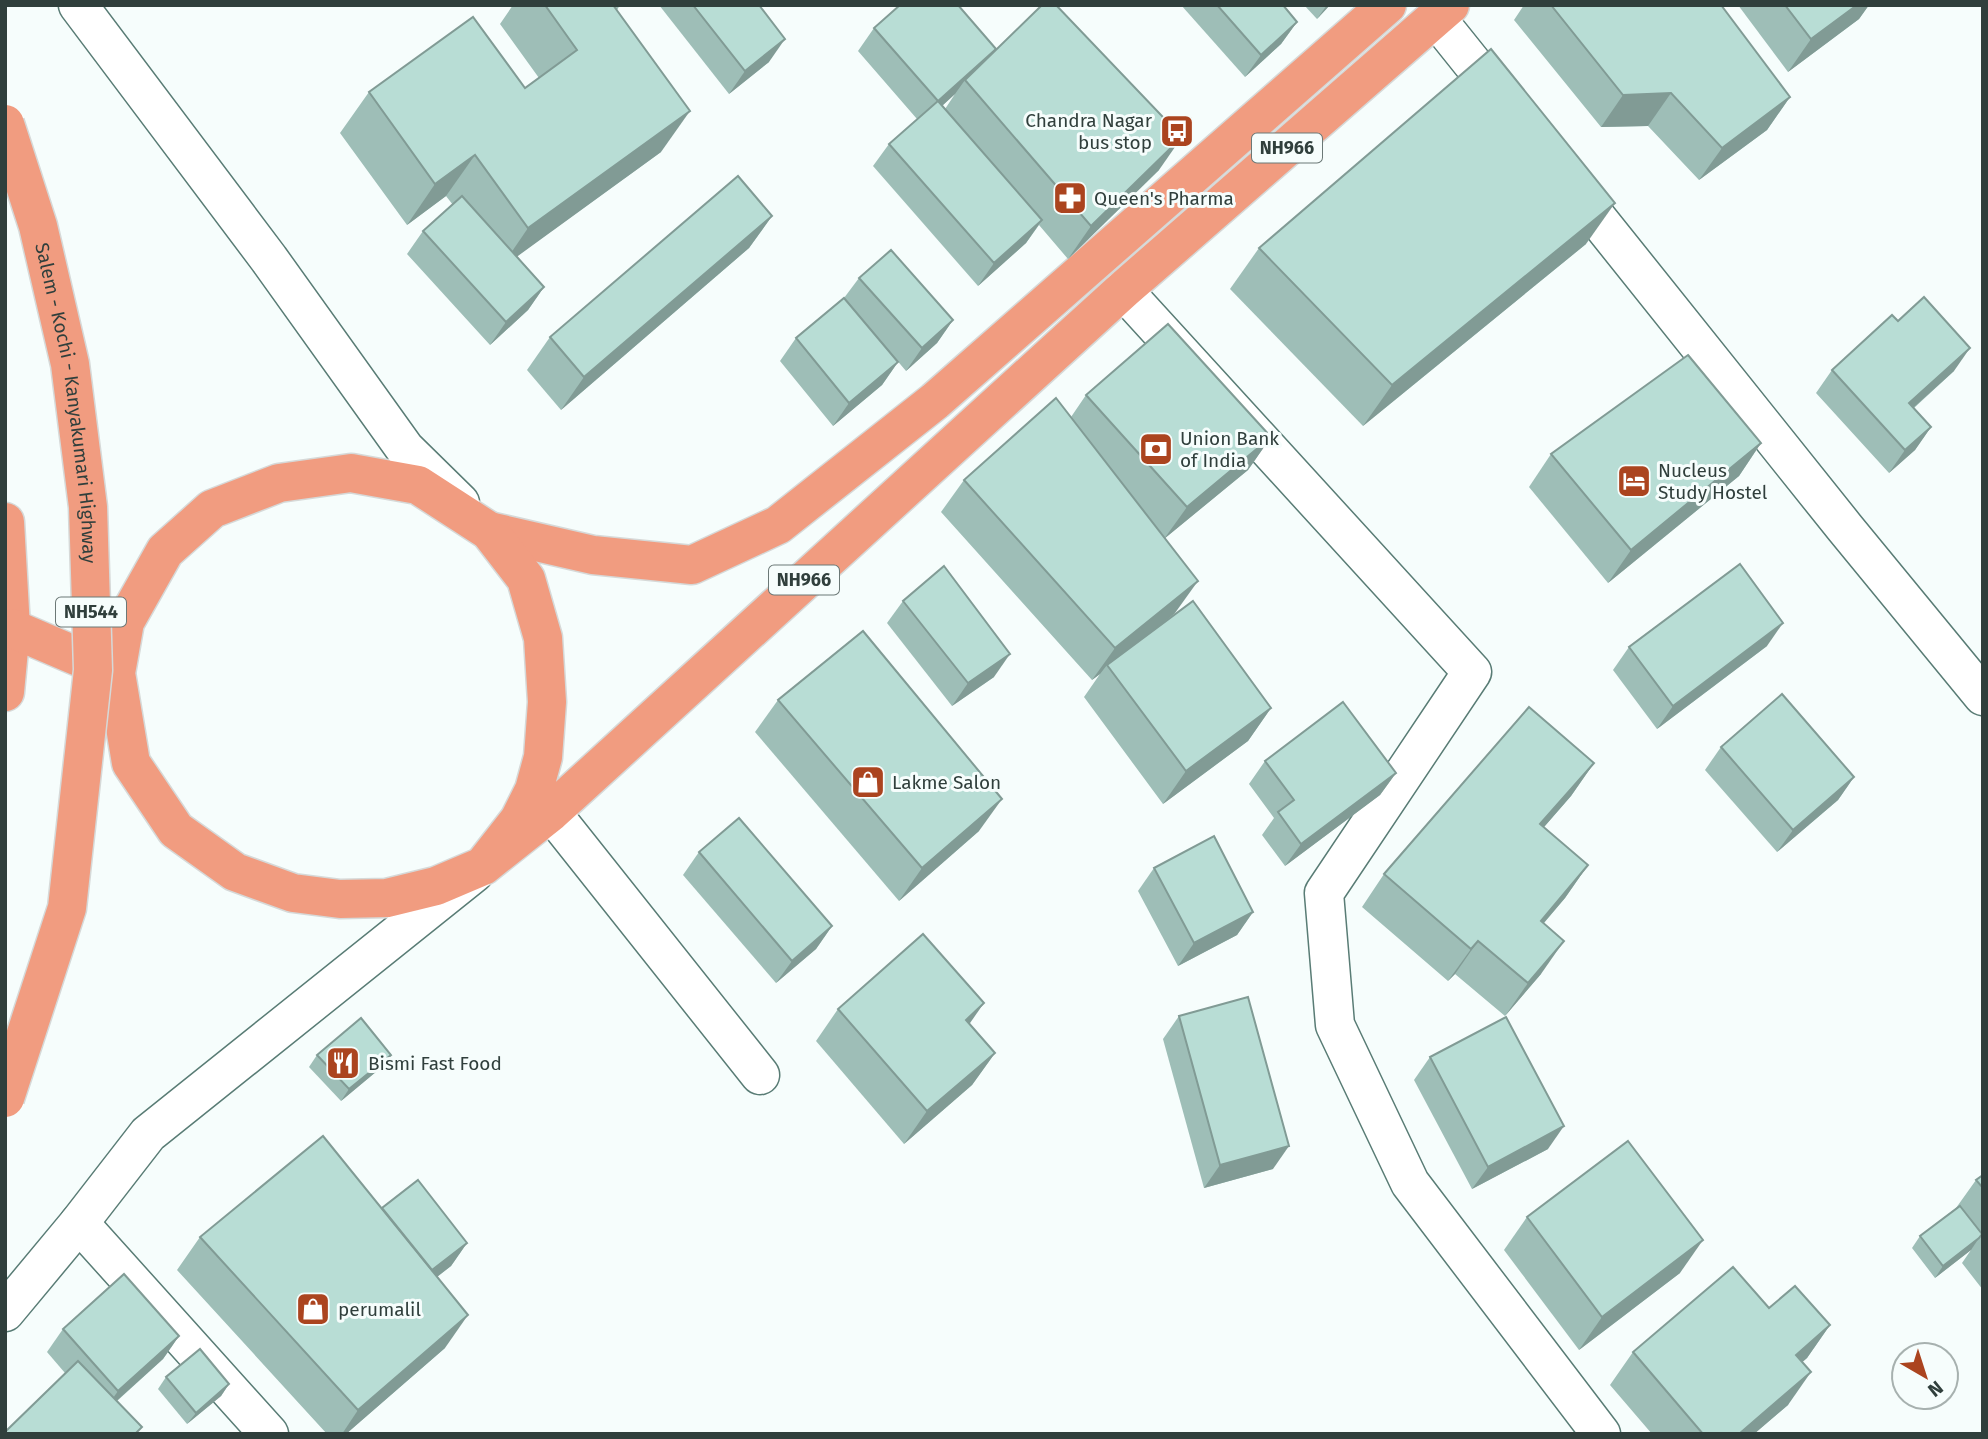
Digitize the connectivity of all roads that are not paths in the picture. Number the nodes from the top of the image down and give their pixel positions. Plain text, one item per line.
1 (78, 5) edge
2 (1387, 5) edge
3 (1443, 12) edge
4 (5, 124) edge
5 (1523, 126) edge
6 (1549, 159) edge
7 (1123, 290) junction
8 (5, 522) edge
9 (489, 531) junction
10 (11, 628) junction
11 (116, 673) junction
12 (5, 692) edge
13 (1983, 696) edge
14 (551, 812) junction
15 (483, 866) junction
16 (760, 1075) dead end
17 (5, 1098) edge
18 (79, 1223) junction
19 (5, 1312) edge
20 (268, 1434) edge
21 (1601, 1434) edge

1 - 9 street
2 - 9 highway, NH966
3 - 5 street
3 - 7 highway, NH966
4 - 17 highway, Salem - Kochi - Kanyakumari Highway / NH544, bridge
6 - 13 street
7 - 14 highway, NH966
7 - 21 street
8 - 10 highway
9 - 11 highway
9 - 15 highway
10 - 11 highway
10 - 12 highway
11 - 15 highway
14 - 15 highway, NH966
14 - 16 street
15 - 18 street
18 - 19 street
18 - 20 street

